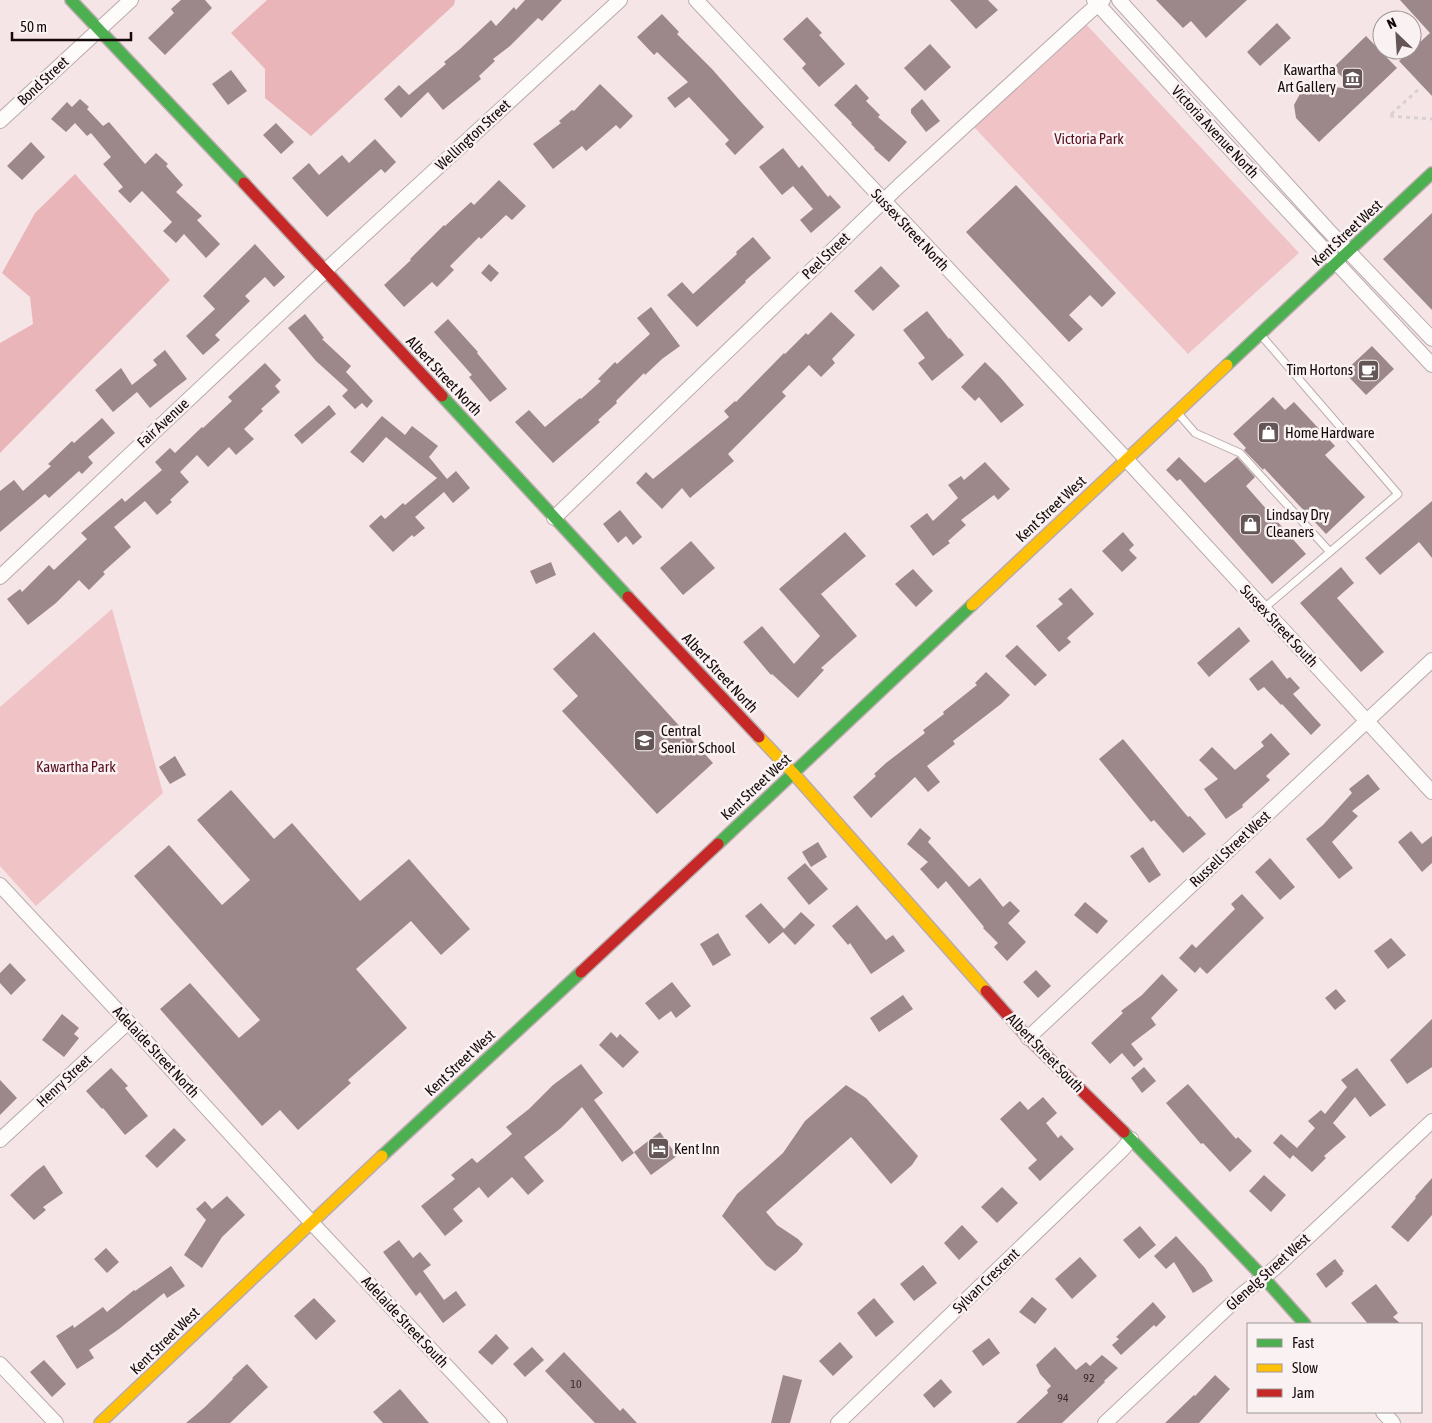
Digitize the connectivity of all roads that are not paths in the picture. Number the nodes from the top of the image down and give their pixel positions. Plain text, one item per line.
1 (71, 0) edge
2 (131, 0) edge
3 (620, 0) edge
4 (696, 0) edge
5 (1119, 0) edge
6 (1098, 1) edge
7 (99, 30) junction
8 (0, 121) edge
9 (1432, 173) edge
10 (883, 201) junction
11 (1349, 252) junction
12 (1336, 263) junction
13 (326, 270) junction
14 (1260, 334) junction
15 (1432, 339) edge
16 (1432, 365) edge
17 (1177, 412) junction
18 (1126, 459) junction
19 (554, 518) junction
20 (1330, 552) junction
21 (0, 577) edge
22 (1263, 609) junction
23 (1432, 660) edge
24 (1366, 722) junction
25 (794, 774) junction
26 (1432, 792) edge
27 (0, 885) edge
28 (128, 1022) junction
29 (1028, 1038) junction
30 (1432, 1121) edge
31 (1132, 1139) junction
32 (0, 1140) edge
33 (311, 1222) junction
34 (1264, 1278) junction
35 (1304, 1323) edge
36 (0, 1364) edge
37 (56, 1423) edge
38 (100, 1423) edge
39 (500, 1423) edge
40 (838, 1423) edge
41 (1105, 1423) edge

1 - 7 main road, Albert Street North
2 - 7 street, Bond Street
3 - 13 street, Wellington Street
4 - 10 street, Sussex Street North
5 - 11 street, Victoria Avenue North
6 - 10 street, Peel Street
6 - 12 street, Victoria Avenue North
7 - 8 street, Bond Street
7 - 13 main road, Albert Street North
9 - 11 main road, Kent Street West
10 - 18 street, Sussex Street North
10 - 19 street, Peel Street
11 - 12 main road, Kent Street West
11 - 15 street, Victoria Avenue North
12 - 14 main road, Kent Street West
12 - 16 street, Victoria Avenue North
13 - 19 main road, Albert Street North
13 - 21 street, Fair Avenue
14 - 17 main road, Kent Street West
14 - 20 lane
17 - 18 main road, Kent Street West
17 - 20 lane
18 - 22 street, Sussex Street South
18 - 25 main road, Kent Street West
19 - 25 main road, Albert Street North
20 - 22 lane
22 - 24 street, Sussex Street South
23 - 24 street, Russell Street West
24 - 26 street, Sussex Street South
24 - 29 street, Russell Street West
25 - 29 main road, Albert Street South
25 - 33 main road, Kent Street West
27 - 28 street, Adelaide Street North
28 - 32 street, Henry Street
28 - 33 street, Adelaide Street North
29 - 31 main road, Albert Street South
30 - 34 street, Glenelg Street West
31 - 34 main road, Albert Street South
31 - 40 street, Sylvan Crescent
33 - 38 main road, Kent Street West
33 - 39 street, Adelaide Street South
34 - 35 main road, Albert Street South
34 - 41 street, Glenelg Street West
36 - 37 street

